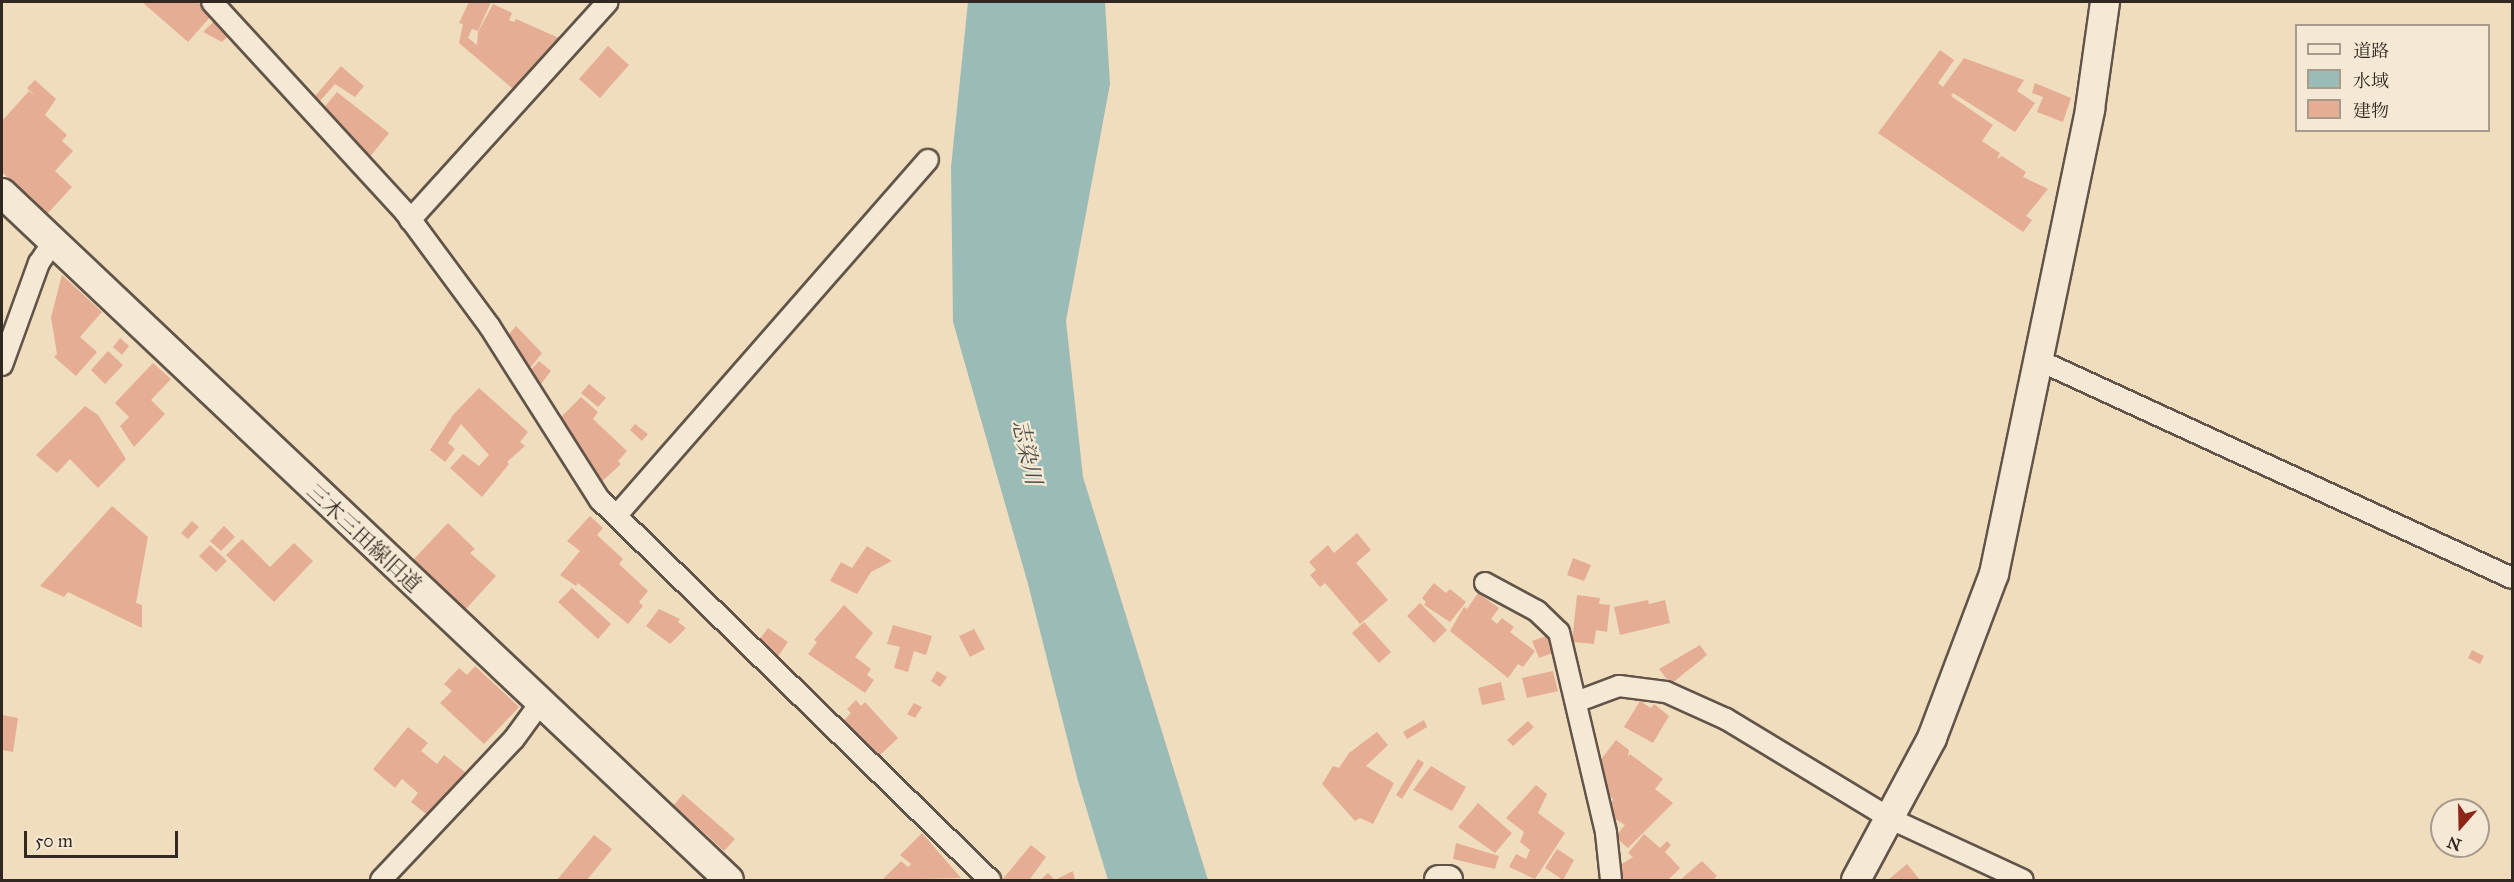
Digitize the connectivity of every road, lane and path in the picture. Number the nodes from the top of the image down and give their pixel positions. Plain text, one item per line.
1 (212, 2) edge
2 (608, 2) edge
3 (2105, 2) edge
4 (928, 160) dead end
5 (2, 193) edge
6 (410, 220) junction
7 (53, 242) junction
8 (2036, 359) junction
9 (2, 364) edge
10 (617, 514) junction
11 (2512, 578) edge
12 (1485, 583) dead end
13 (541, 702) junction
14 (1576, 702) junction
15 (1891, 819) junction
16 (381, 880) edge
17 (729, 880) edge
18 (990, 880) edge
19 (1439, 880) edge
20 (1448, 880) edge
21 (1611, 880) edge
22 (1856, 880) edge
23 (2023, 880) edge

1 - 6 street
2 - 6 street
3 - 8 street
4 - 10 street
5 - 7 street, 三木三田線旧道
6 - 10 street
7 - 9 street
7 - 13 street, 三木三田線旧道
8 - 11 street
8 - 15 street
10 - 18 street
12 - 14 street
13 - 16 street
13 - 17 street, 三木三田線旧道
14 - 15 street
14 - 21 street
15 - 22 street
15 - 23 street
19 - 20 street

